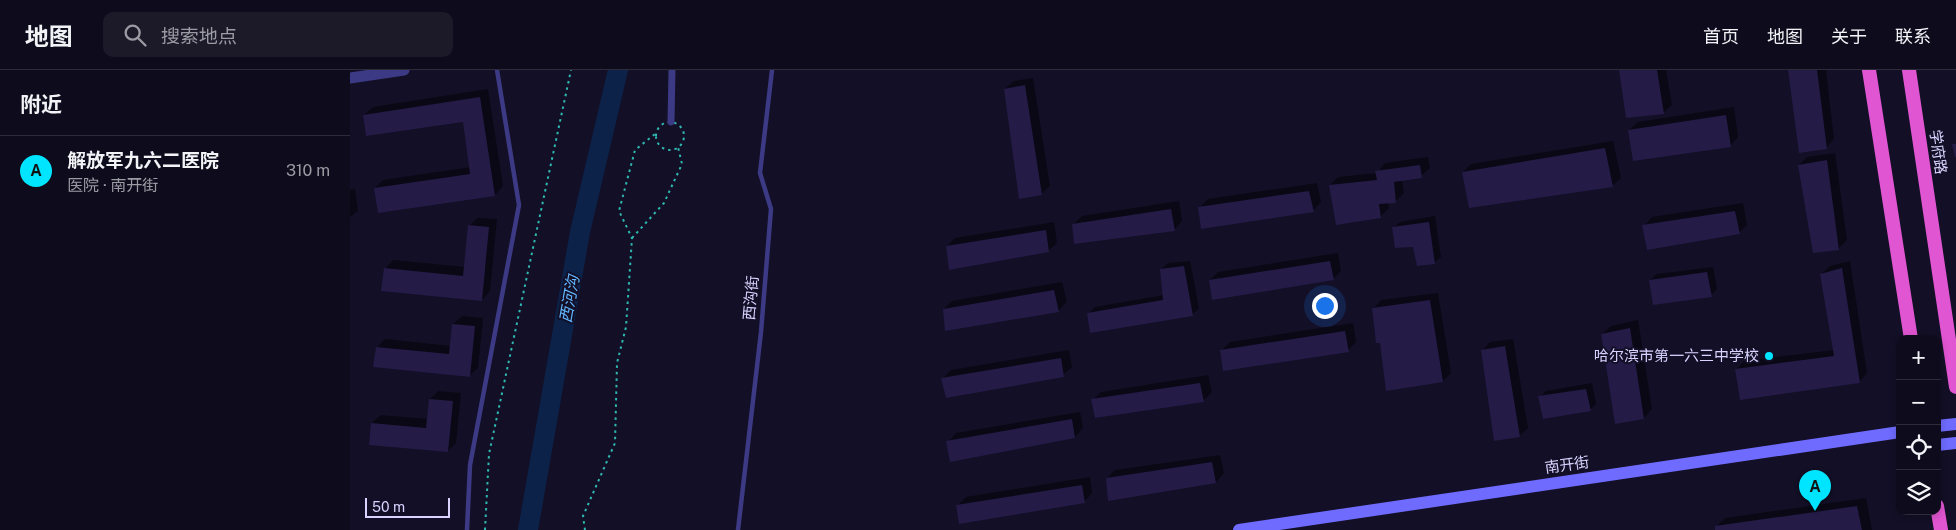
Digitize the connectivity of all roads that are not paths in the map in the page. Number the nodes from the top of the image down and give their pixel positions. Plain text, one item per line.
1 (404, 70) edge
2 (497, 70) edge
3 (672, 70) edge
4 (772, 70) edge
5 (1869, 70) edge
6 (1909, 70) edge
7 (350, 78) edge
8 (671, 122) road end
9 (1910, 335) edge
10 (1956, 387) edge
11 (1956, 424) edge
12 (1941, 426) edge
13 (1896, 433) edge
14 (1956, 443) edge
15 (1941, 445) edge
16 (1938, 515) edge
17 (467, 530) edge
18 (738, 530) edge
19 (1239, 530) edge
20 (1941, 530) edge

1 - 7 street
2 - 17 lane
3 - 8 street
4 - 18 lane, 西沟街
5 - 9 highway
6 - 10 highway, 学府路
11 - 12 main road
13 - 19 main road, 南开街
14 - 15 main road
16 - 20 highway

